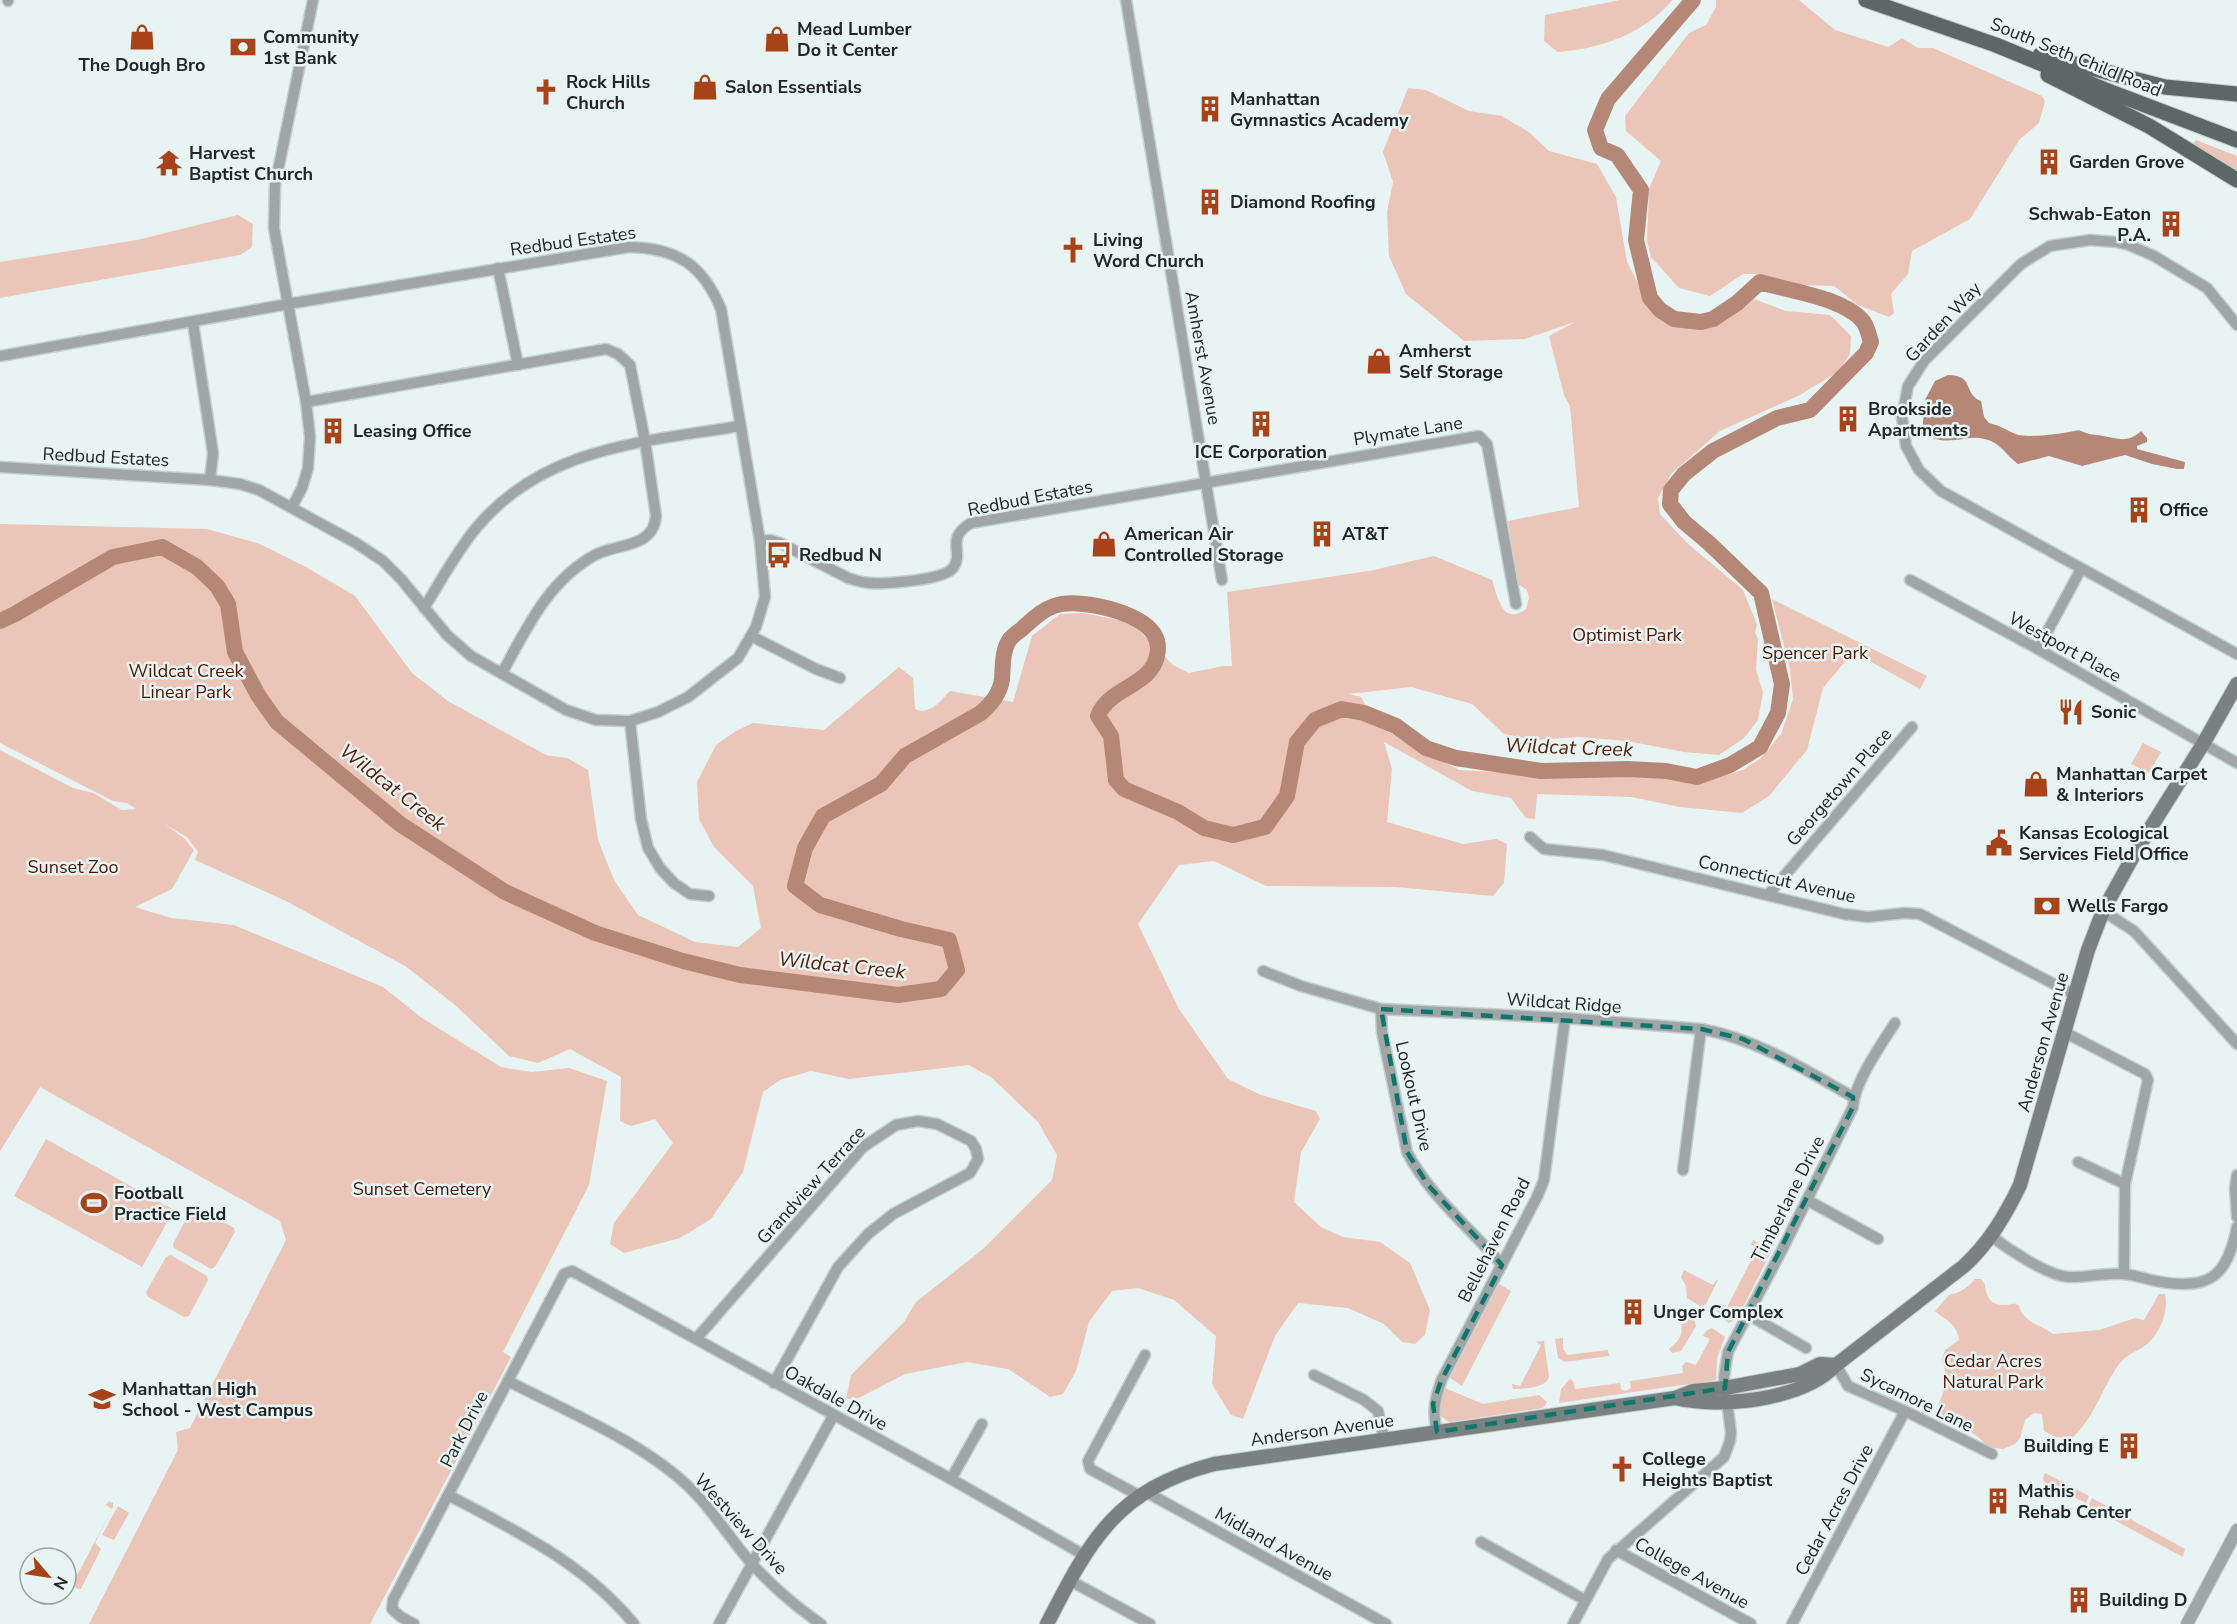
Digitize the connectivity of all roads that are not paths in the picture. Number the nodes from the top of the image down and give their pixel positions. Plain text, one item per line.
1 (313, 0) edge
2 (1126, 0) edge
3 (1866, 0) edge
4 (1996, 45) junction
5 (2237, 94) edge
6 (2237, 140) edge
7 (2237, 180) edge
8 (498, 268) junction
9 (288, 304) junction
10 (192, 323) junction
11 (2237, 325) edge
12 (0, 356) edge
13 (518, 364) junction
14 (306, 402) junction
15 (740, 426) junction
16 (645, 441) junction
17 (0, 467) edge
18 (210, 480) junction
19 (1207, 481) junction
20 (292, 507) junction
21 (760, 541) junction
22 (2081, 568) junction
23 (1222, 580) dead end
24 (1910, 580) dead end
25 (1516, 604) dead end
26 (424, 608) junction
27 (751, 636) junction
28 (2038, 649) junction
29 (2237, 654) edge
30 (502, 674) junction
31 (840, 678) dead end
32 (2237, 684) edge
33 (630, 721) junction
34 (1912, 728) dead end
35 (2203, 744) junction
36 (2237, 763) edge
37 (1530, 837) dead end
38 (1768, 895) junction
39 (709, 896) dead end
40 (2103, 911) junction
41 (1263, 971) dead end
42 (2075, 995) junction
43 (1381, 1009) junction
44 (1564, 1018) junction
45 (1895, 1023) dead end
46 (1701, 1029) junction
47 (2064, 1032) junction
48 (2237, 1044) edge
49 (1853, 1097) junction
50 (2078, 1162) dead end
51 (1683, 1170) dead end
52 (2237, 1175) edge
53 (2125, 1184) junction
54 (1807, 1200) junction
55 (2237, 1217) edge
56 (2237, 1227) edge
57 (1991, 1236) junction
58 (1878, 1239) dead end
59 (1502, 1264) junction
60 (572, 1271) joint
61 (2124, 1274) junction
62 (1747, 1314) junction
63 (696, 1340) junction
64 (1806, 1348) dead end
65 (1145, 1355) dead end
66 (1836, 1365) junction
67 (1314, 1375) dead end
68 (508, 1381) junction
69 (774, 1383) junction
70 (1726, 1395) junction
71 (1905, 1411) junction
72 (833, 1416) junction
73 (982, 1424) dead end
74 (1437, 1432) junction
75 (1384, 1439) junction
76 (1992, 1454) dead end
77 (951, 1479) junction
78 (1143, 1494) junction
79 (448, 1495) junction
80 (2237, 1530) edge
81 (1481, 1542) dead end
82 (1617, 1550) junction
83 (1084, 1555) junction
84 (752, 1563) junction
85 (1069, 1580) junction
86 (1585, 1600) junction
87 (414, 1624) edge
88 (634, 1624) edge
89 (719, 1624) edge
90 (820, 1624) edge
91 (1047, 1624) edge
92 (1150, 1624) edge
93 (1386, 1624) edge
94 (1573, 1624) edge
95 (1751, 1624) edge
96 (1792, 1624) edge
97 (2187, 1624) edge

1 - 9 street
2 - 19 street, Amherst Avenue
3 - 4 main road, South Seth Child Road
4 - 5 main road
4 - 6 main road, South Seth Child Road
4 - 7 main road
8 - 9 street, Redbud Estates
8 - 13 street, Redbud Estates
8 - 15 street, Redbud Estates
9 - 10 street, Redbud Estates
9 - 14 street
10 - 12 street, Redbud Estates
10 - 18 street
11 - 22 street, Garden Way
13 - 14 street
13 - 16 street
14 - 20 street
15 - 16 street
15 - 21 street, Redbud Estates
16 - 26 street
16 - 30 street
17 - 18 street, Redbud Estates
18 - 20 street, Redbud Estates
19 - 21 street, Redbud Estates
19 - 23 street, Amherst Avenue
19 - 25 street, Plymate Lane
20 - 26 street, Redbud Estates
21 - 27 street, Redbud Estates
22 - 28 street
22 - 29 street, Garden Way
24 - 28 street, Westport Place
26 - 30 street, Redbud Estates
27 - 31 street
27 - 33 street, Redbud Estates
28 - 35 street, Westport Place
30 - 33 street, Redbud Estates
32 - 35 main road, Anderson Avenue
33 - 39 street
34 - 38 street, Georgetown Place
35 - 36 street, Westport Place
35 - 40 main road, Anderson Avenue
37 - 38 street, Connecticut Avenue
38 - 42 street, Connecticut Avenue
40 - 42 main road, Anderson Avenue
40 - 48 street
41 - 43 street, Wildcat Ridge
42 - 47 main road, Anderson Avenue
43 - 44 street, Wildcat Ridge
43 - 59 street, Lookout Drive
44 - 46 street, Wildcat Ridge
44 - 59 street, Bellehaven Road
45 - 49 street, Timberlane Drive
46 - 49 street, Wildcat Ridge
46 - 51 street
47 - 53 street
47 - 57 main road, Anderson Avenue
49 - 54 street, Timberlane Drive
50 - 53 street
52 - 55 street
53 - 61 street
54 - 58 street
54 - 62 street, Timberlane Drive
56 - 61 street
57 - 61 street
57 - 66 main road, Anderson Avenue
59 - 74 street, Bellehaven Road
60 - 63 street, Oakdale Drive
60 - 68 street, Park Drive
62 - 64 street
62 - 70 street, Timberlane Drive
63 - 69 street, Oakdale Drive
63 - 69 street, Grandview Terrace
65 - 78 street, Midland Avenue
66 - 70 main road, Anderson Avenue
66 - 71 street, Sycamore Lane
67 - 75 street
68 - 79 street, Park Drive
68 - 84 street, Westview Drive
69 - 72 street, Oakdale Drive
70 - 74 main road, Anderson Avenue
70 - 82 street, Timberlane Drive
71 - 76 street, Sycamore Lane
71 - 96 street, Cedar Acres Drive
72 - 77 street, Oakdale Drive
72 - 84 street
73 - 77 street
74 - 75 main road, Anderson Avenue
75 - 78 main road, Anderson Avenue
77 - 83 street, Oakdale Drive
78 - 83 main road, Anderson Avenue
78 - 93 street, Midland Avenue
79 - 87 street, Park Drive
79 - 88 street
80 - 97 street
81 - 86 street
82 - 86 street, Timberlane Drive
82 - 95 street, College Avenue
83 - 85 main road, Anderson Avenue
84 - 89 street
84 - 90 street, Westview Drive
85 - 91 main road, Anderson Avenue
85 - 92 street
86 - 94 street, Timberlane Drive

